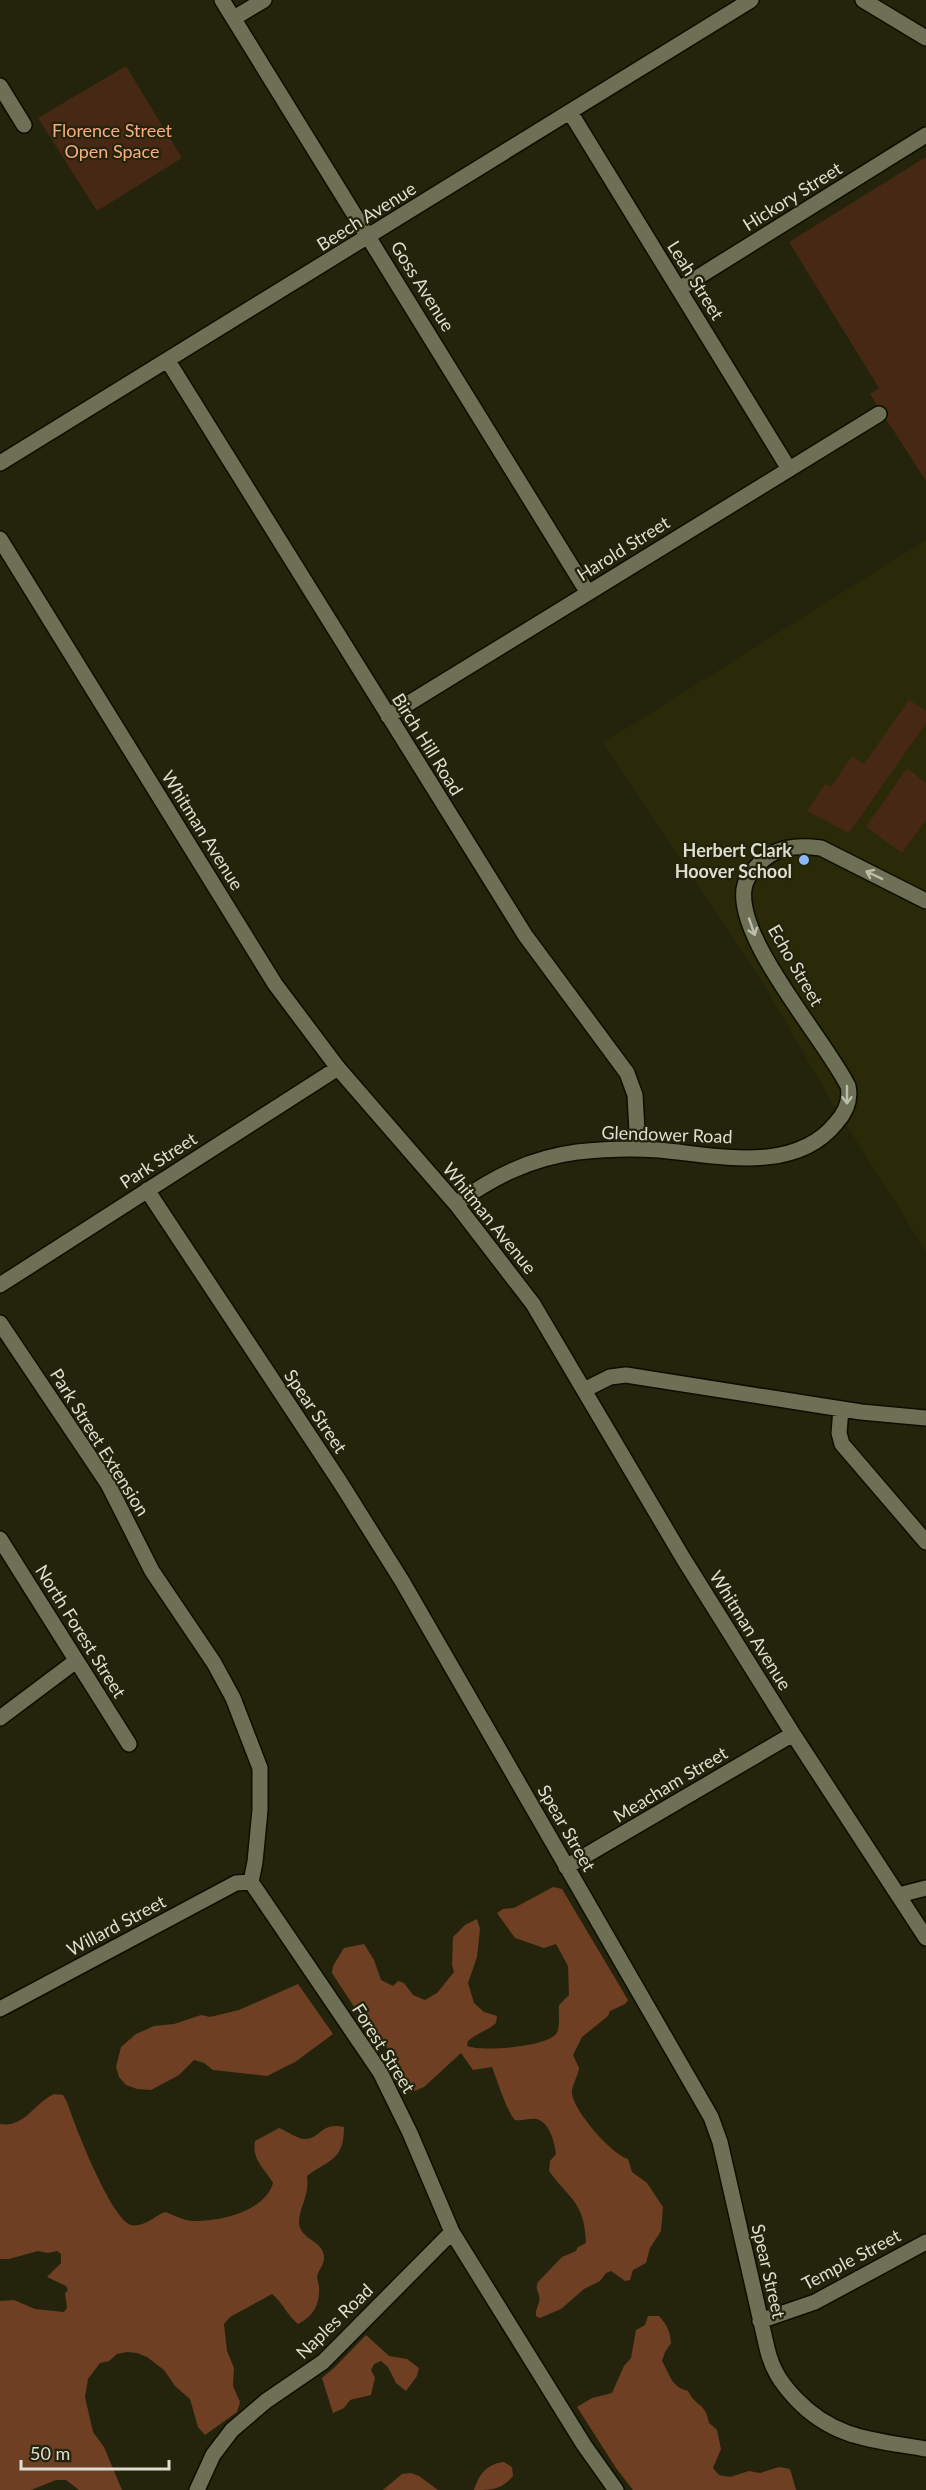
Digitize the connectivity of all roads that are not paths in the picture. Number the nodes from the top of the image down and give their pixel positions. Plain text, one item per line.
1 (222, 0) edge
2 (264, 0) edge
3 (751, 0) edge
4 (863, 0) edge
5 (234, 18) junction
6 (926, 38) edge
7 (0, 87) edge
8 (570, 112) junction
9 (24, 125) dead end
10 (926, 135) edge
11 (370, 237) junction
12 (679, 289) junction
13 (168, 361) junction
14 (879, 414) dead end
15 (0, 463) edge
16 (789, 469) junction
17 (0, 539) edge
18 (588, 593) junction
19 (388, 716) junction
20 (926, 901) edge
21 (338, 1068) junction
22 (840, 1119) joint
23 (638, 1149) junction
24 (147, 1190) junction
25 (456, 1204) junction
26 (2, 1279) edge
27 (0, 1323) edge
28 (585, 1390) junction
29 (841, 1409) junction
30 (926, 1418) edge
31 (0, 1539) edge
32 (926, 1542) edge
33 (76, 1661) junction
34 (0, 1718) edge
35 (793, 1734) junction
36 (129, 1744) dead end
37 (566, 1867) junction
38 (251, 1882) junction
39 (926, 1888) edge
40 (899, 1895) junction
41 (926, 1938) edge
42 (0, 2009) edge
43 (452, 2232) junction
44 (926, 2242) edge
45 (760, 2321) junction
46 (926, 2449) edge
47 (197, 2490) edge
48 (616, 2490) edge

1 - 5 street, Goss Avenue
2 - 5 street
3 - 8 street, Beech Avenue
4 - 6 street
5 - 11 street, Goss Avenue
7 - 9 street
8 - 11 street, Beech Avenue
8 - 12 street, Leah Street
10 - 12 street, Hickory Street
11 - 13 street, Beech Avenue
11 - 18 street, Goss Avenue
12 - 16 street, Leah Street
13 - 15 street, Beech Avenue
13 - 19 street, Birch Hill Road
14 - 16 street, Harold Street
16 - 18 street, Harold Street
17 - 21 street, Whitman Avenue
18 - 19 street, Harold Street
19 - 23 street, Birch Hill Road
20 -> 22 street, Echo Street
21 - 24 street, Park Street
21 - 25 street, Whitman Avenue
22 - 23 street, Glendower Road
23 - 25 street, Glendower Road
24 - 26 street, Park Street
24 - 37 street, Spear Street
25 - 28 street, Whitman Avenue
27 - 38 street, Park Street Extension
28 - 29 street
28 - 35 street, Whitman Avenue
29 - 30 street
29 - 32 street
31 - 33 street, North Forest Street
33 - 34 street
33 - 36 street, North Forest Street
35 - 37 street, Meacham Street
35 - 40 street, Whitman Avenue
37 - 45 street, Spear Street
38 - 42 street, Willard Street
38 - 43 street, Forest Street
39 - 40 street
40 - 41 street, Whitman Avenue
43 - 47 street, Naples Road
43 - 48 street, Forest Street
44 - 45 street, Temple Street
45 - 46 street, Spear Street

